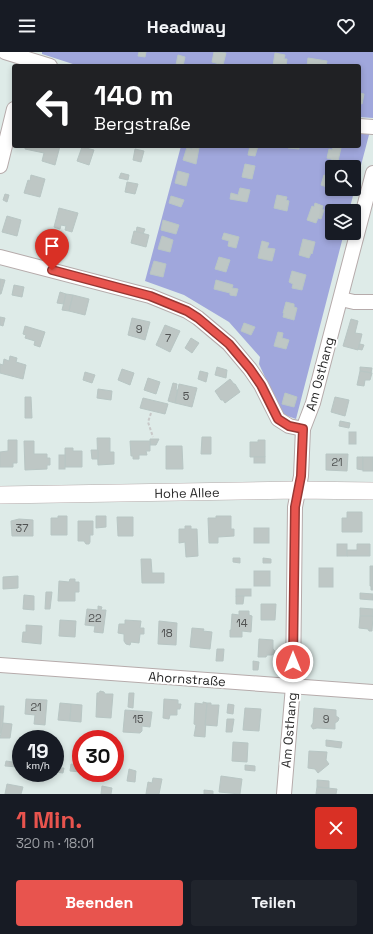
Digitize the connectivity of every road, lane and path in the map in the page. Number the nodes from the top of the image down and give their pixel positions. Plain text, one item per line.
1 (6, 52) edge
2 (26, 59) edge
3 (43, 64) edge
4 (12, 117) edge
5 (361, 126) edge
6 (373, 127) edge
7 (0, 166) edge
8 (373, 173) edge
9 (0, 257) edge
10 (341, 299) junction
11 (373, 302) edge
12 (151, 413) dead end
13 (303, 429) junction
14 (153, 436) dead end
15 (298, 490) junction
16 (373, 491) edge
17 (0, 495) edge
18 (0, 665) edge
19 (293, 686) junction
20 (373, 692) edge
21 (284, 794) edge

1 - 2 street
2 - 3 street
4 - 7 street
5 - 6 street
8 - 10 street, Am Osthang
9 - 13 street
10 - 11 street
10 - 13 street, Am Osthang
12 - 14 path
13 - 15 street, Am Osthang
15 - 16 street, Hohe Allee
15 - 17 street, Hohe Allee
15 - 19 street, Am Osthang
18 - 19 street, Ahornstraße
19 - 20 street, Ahornstraße
19 - 21 street, Am Osthang

